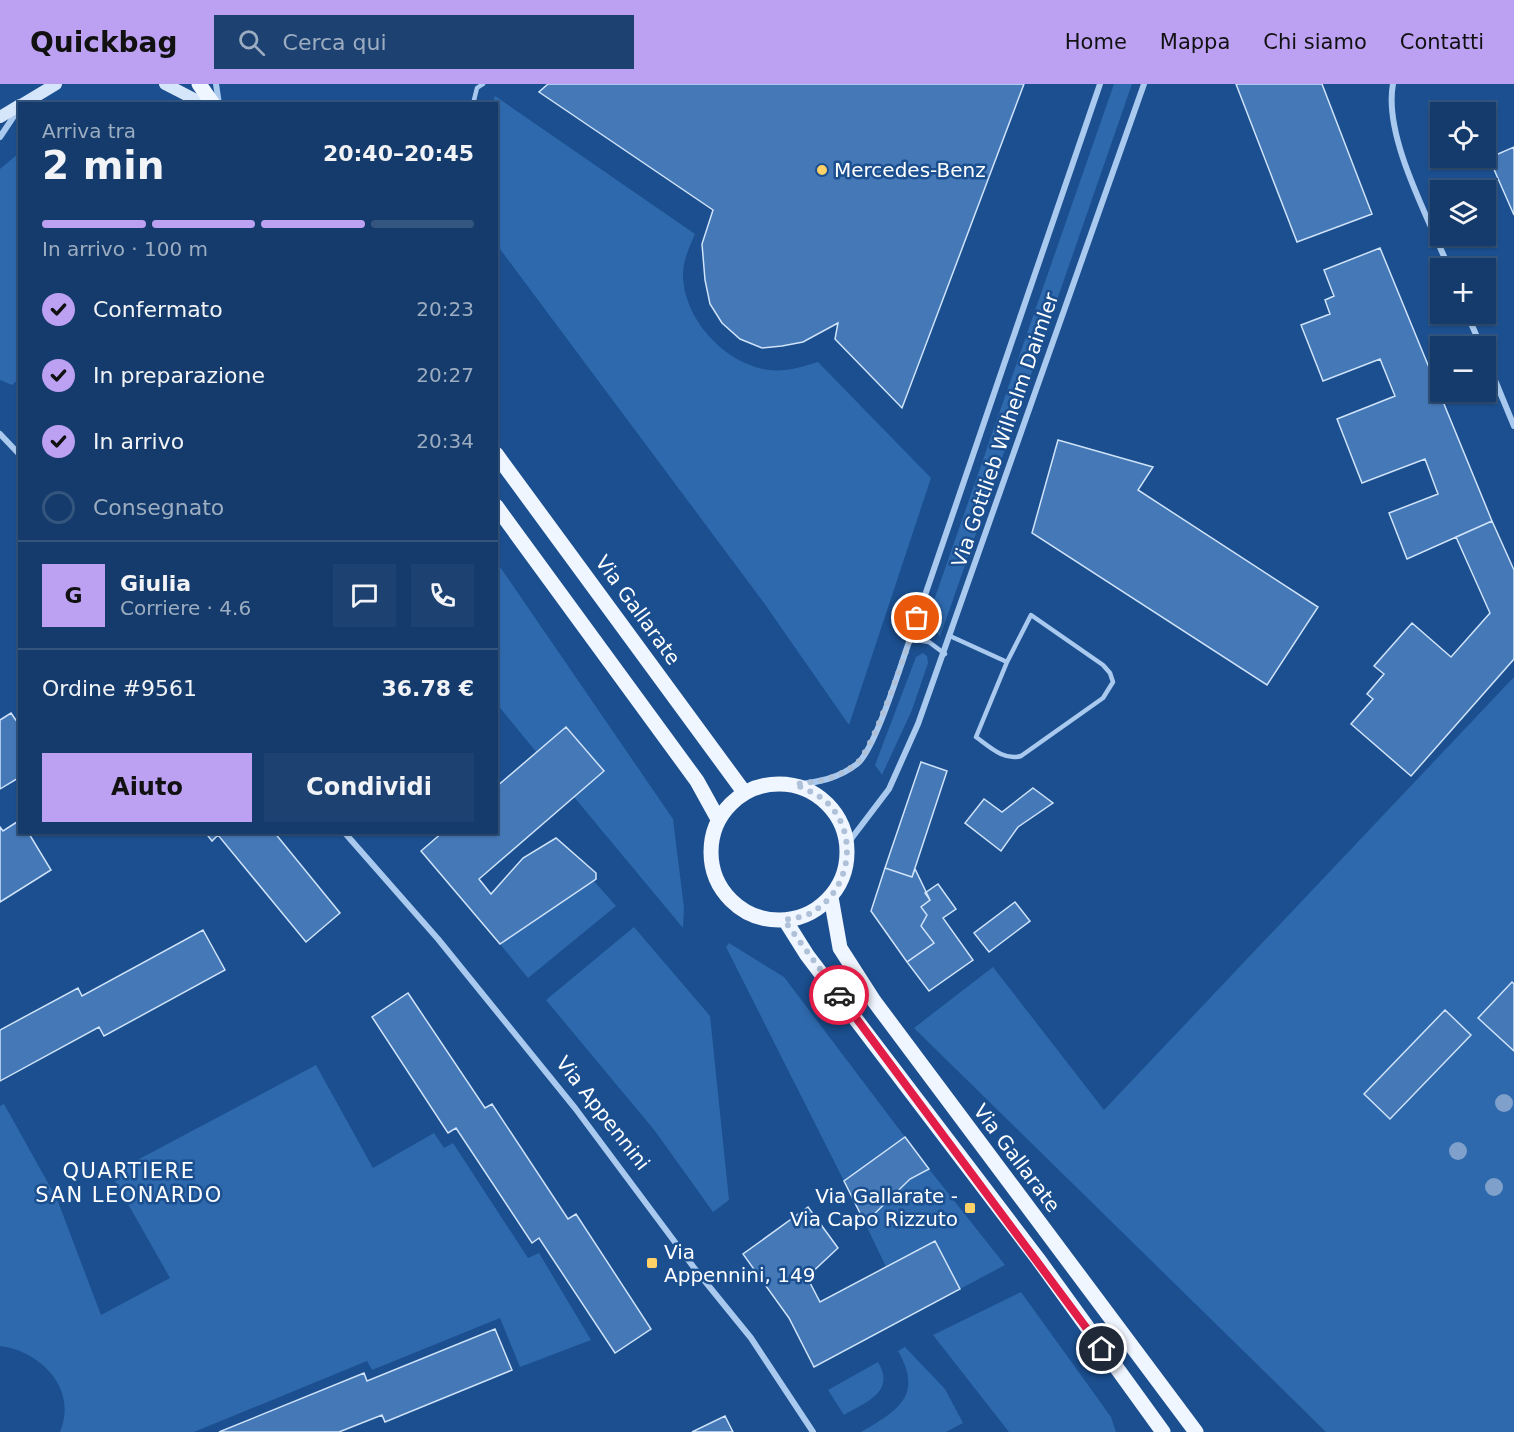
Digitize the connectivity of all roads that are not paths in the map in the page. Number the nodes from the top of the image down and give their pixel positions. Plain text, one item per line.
1 (56, 84) edge
2 (165, 84) edge
3 (199, 84) edge
4 (216, 84) edge
5 (483, 84) edge
6 (1100, 84) edge
7 (1144, 84) edge
8 (1393, 84) edge
9 (26, 102) edge
10 (200, 102) edge
11 (212, 102) edge
12 (219, 102) edge
13 (473, 102) edge
14 (18, 107) edge
15 (18, 110) edge
16 (0, 117) edge
17 (0, 137) edge
18 (1445, 258) edge
19 (1496, 383) edge
20 (1514, 426) edge
21 (0, 434) edge
22 (18, 453) edge
23 (498, 457) edge
24 (498, 509) edge
25 (950, 636) junction
26 (910, 639) junction
27 (945, 654) junction
28 (1007, 662) junction
29 (795, 784) junction
30 (744, 792) junction
31 (718, 819) junction
32 (347, 834) edge
33 (848, 843) junction
34 (831, 897) junction
35 (784, 920) junction
36 (813, 1432) edge
37 (1163, 1432) edge
38 (1196, 1432) edge

1 - 9 street
2 - 10 street
3 - 11 main road
4 - 12 street
5 - 13 lane
6 - 26 street, Via Gottlieb Wilhelm Daimler
7 - 25 street, Via Gottlieb Wilhelm Daimler
8 - 18 street
14 - 16 street
15 - 17 street
19 - 20 street
21 - 22 street
23 - 30 main road, Via Gallarate
24 - 31 main road
25 - 27 street, Via Gottlieb Wilhelm Daimler
25 - 28 lane
26 - 27 lane
26 - 29 street, Via Gottlieb Wilhelm Daimler
27 - 33 street, Via Gottlieb Wilhelm Daimler
28 - 28 lane
29 - 30 main road
29 - 33 main road
30 - 31 main road
31 - 35 main road
32 - 36 street, Via Appennini
33 - 34 main road
34 - 35 main road
34 - 38 main road, Via Gallarate
35 - 37 main road

